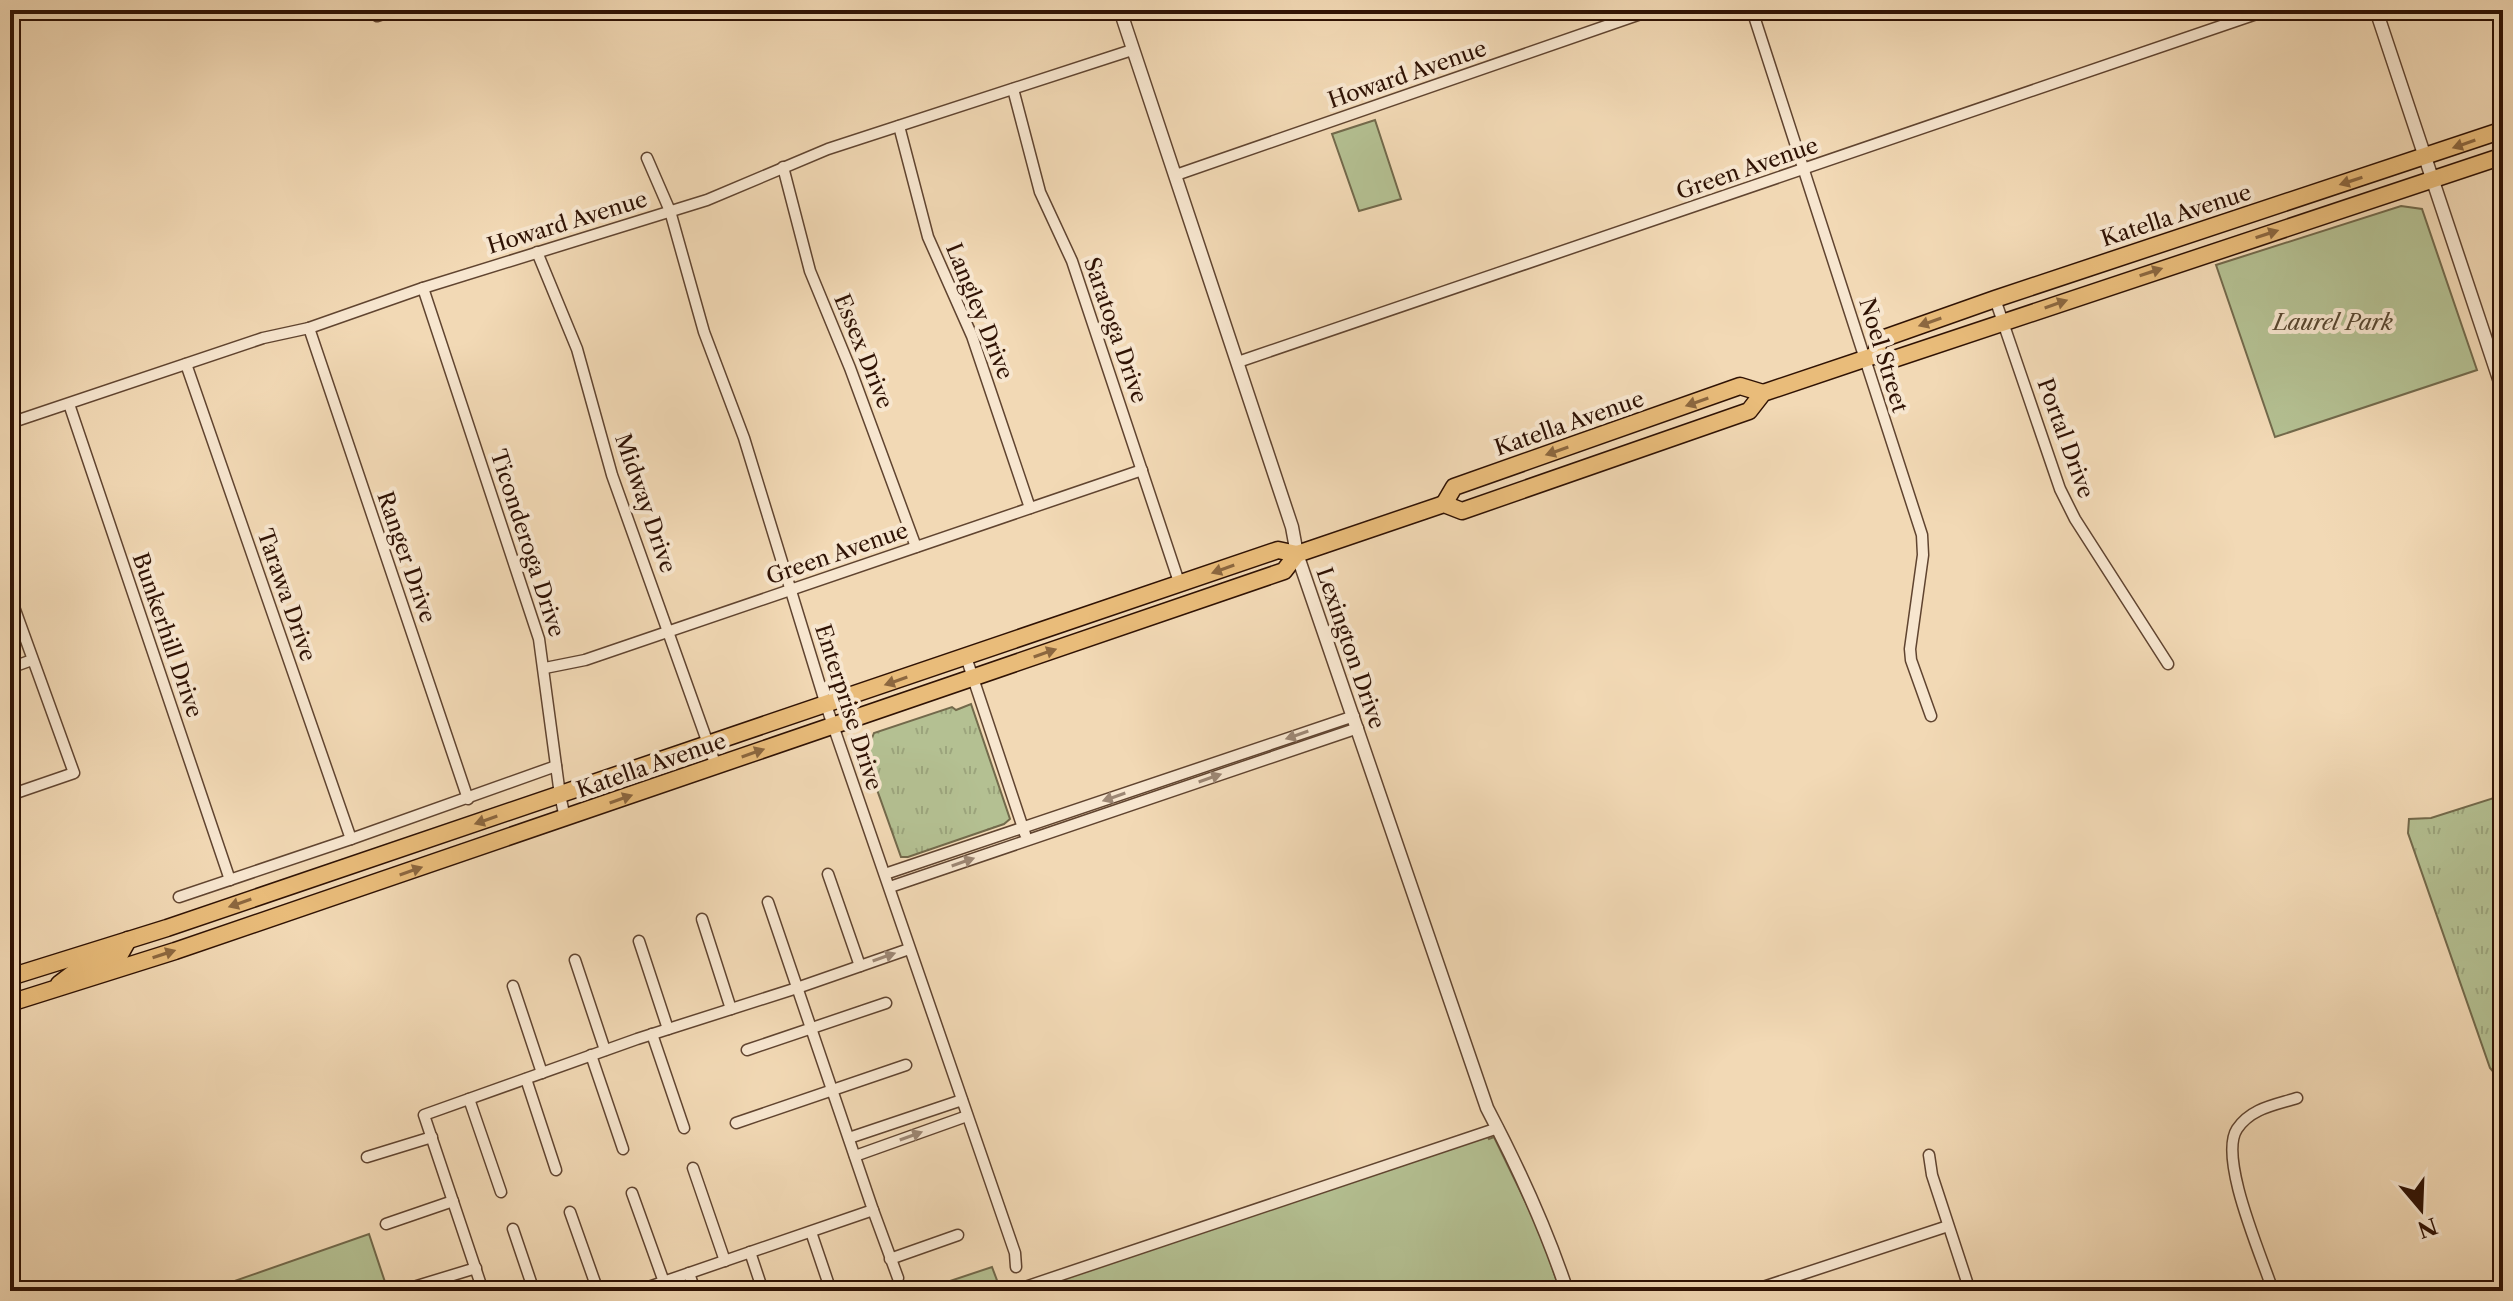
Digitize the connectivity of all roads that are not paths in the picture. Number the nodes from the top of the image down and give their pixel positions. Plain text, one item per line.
1 (374, 10) edge
2 (395, 10) edge
3 (1120, 10) edge
4 (1652, 10) edge
5 (1752, 10) edge
6 (2268, 10) edge
7 (2376, 10) edge
8 (1132, 50) junction
9 (1013, 89) junction
10 (899, 126) junction
11 (2503, 130) edge
12 (2503, 156) edge
13 (2425, 157) junction
14 (647, 158) dead end
15 (783, 167) junction
16 (1803, 171) junction
17 (1176, 175) junction
18 (2432, 180) junction
19 (670, 211) junction
20 (537, 252) junction
21 (423, 288) junction
22 (1995, 299) junction
23 (2003, 322) junction
24 (309, 328) junction
25 (1871, 357) junction
26 (1238, 362) junction
27 (186, 364) junction
28 (2500, 372) edge
29 (2503, 391) edge
30 (1763, 393) junction
31 (69, 404) junction
32 (10, 423) edge
33 (1142, 470) junction
34 (1444, 504) junction
35 (1030, 508) junction
36 (916, 547) junction
37 (1297, 554) junction
38 (1180, 585) junction
39 (790, 590) junction
40 (10, 596) edge
41 (669, 631) junction
42 (966, 657) junction
43 (32, 660) junction
44 (2168, 664) dead end
45 (10, 668) edge
46 (545, 668) junction
47 (973, 678) junction
48 (826, 705) junction
49 (1931, 716) dead end
50 (1356, 722) junction
51 (833, 726) junction
52 (708, 744) junction
53 (556, 766) junction
54 (716, 766) junction
55 (10, 795) edge
56 (560, 795) junction
57 (468, 799) junction
58 (565, 818) junction
59 (1023, 828) junction
60 (351, 839) junction
61 (1027, 840) junction
62 (828, 874) dead end
63 (885, 874) junction
64 (230, 880) junction
65 (890, 887) junction
66 (179, 897) dead end
67 (768, 902) dead end
68 (702, 919) dead end
69 (128, 940) junction
70 (639, 941) dead end
71 (909, 949) junction
72 (575, 960) dead end
73 (860, 966) junction
74 (10, 977) edge
75 (513, 986) dead end
76 (797, 988) junction
77 (52, 990) junction
78 (10, 1003) edge
79 (886, 1003) dead end
80 (731, 1009) junction
81 (668, 1029) junction
82 (811, 1029) junction
83 (652, 1034) junction
84 (605, 1050) junction
85 (747, 1050) dead end
86 (591, 1055) junction
87 (906, 1065) dead end
88 (542, 1073) junction
89 (526, 1079) junction
90 (832, 1089) junction
91 (2297, 1098) dead end
92 (469, 1099) junction
93 (962, 1100) junction
94 (967, 1116) junction
95 (736, 1123) dead end
96 (684, 1128) dead end
97 (1498, 1128) junction
98 (432, 1137) junction
99 (849, 1138) junction
100 (623, 1149) dead end
101 (1929, 1155) dead end
102 (855, 1156) junction
103 (367, 1157) dead end
104 (693, 1168) dead end
105 (556, 1170) dead end
106 (501, 1192) dead end
107 (632, 1193) dead end
108 (453, 1201) junction
109 (873, 1210) junction
110 (570, 1212) dead end
111 (386, 1224) dead end
112 (1948, 1226) junction
113 (513, 1229) dead end
114 (811, 1232) junction
115 (958, 1235) dead end
116 (750, 1252) junction
117 (890, 1259) junction
118 (725, 1261) junction
119 (1016, 1267) dead end
120 (476, 1268) junction
121 (689, 1273) junction
122 (898, 1278) dead end
123 (664, 1282) junction
124 (407, 1289) dead end
125 (483, 1291) edge
126 (534, 1291) edge
127 (598, 1291) edge
128 (637, 1291) edge
129 (695, 1291) edge
130 (763, 1291) edge
131 (831, 1291) edge
132 (1013, 1291) edge
133 (1567, 1291) edge
134 (1751, 1291) edge
135 (1970, 1291) edge
136 (2273, 1291) edge

1 - 2 street
3 - 8 street, Lexington Drive
4 - 17 street, Howard Avenue
5 - 16 street, Noel Street
6 - 16 street, Green Avenue
7 - 13 street
8 - 9 street, Howard Avenue
8 - 17 street, Lexington Drive
9 - 10 street, Howard Avenue
9 - 33 street, Saratoga Drive
10 - 15 street, Howard Avenue
10 - 35 street, Langley Drive
11 -> 13 main road, Katella Avenue
12 - 18 main road, Katella Avenue
13 - 18 street
13 -> 22 main road, Katella Avenue
14 - 19 street, Enterprise Drive
15 - 19 street, Howard Avenue
15 - 36 street, Essex Drive
16 - 25 street, Noel Street
16 - 26 street, Green Avenue
17 - 26 street, Lexington Drive
23 -> 18 main road, Katella Avenue
18 - 28 street
19 - 20 street, Howard Avenue
19 - 39 street, Enterprise Drive
20 - 21 street, Howard Avenue
20 - 41 street, Midway Drive
21 - 24 street, Howard Avenue
21 - 46 street, Ticonderoga Drive
22 - 23 street, Portal Drive
22 -> 25 main road, Katella Avenue
23 - 25 main road, Katella Avenue
23 - 44 street, Portal Drive
24 - 27 street, Howard Avenue
24 - 57 street, Ranger Drive
25 - 30 main road, Katella Avenue
25 - 49 street, Noel Street
26 - 37 street, Lexington Drive
27 - 31 street, Howard Avenue
27 - 60 street, Tarawa Drive
28 - 29 street
30 - 34 main road, Katella Avenue
30 -> 34 main road, Katella Avenue
31 - 32 street, Howard Avenue
31 - 64 street, Bunkerhill Drive
33 - 35 street, Green Avenue
33 - 38 street, Saratoga Drive
34 - 37 main road, Katella Avenue
35 - 36 street, Green Avenue
36 - 39 street, Green Avenue
37 -> 38 main road, Katella Avenue
47 -> 37 main road, Katella Avenue
37 - 50 street, Lexington Drive
38 - 42 main road, Katella Avenue
39 - 41 street, Green Avenue
39 - 48 street, Enterprise Drive
40 - 43 street
41 - 46 street, Green Avenue
41 - 52 street, Midway Drive
42 - 47 street
42 -> 48 main road, Katella Avenue
43 - 45 street
43 - 55 street
46 - 53 street, Ticonderoga Drive
47 - 51 main road, Katella Avenue
47 - 59 street
48 - 51 street, Enterprise Drive
48 - 52 main road, Katella Avenue
50 -> 59 street
61 -> 50 street
50 - 97 street, Lexington Drive
54 -> 51 main road, Katella Avenue
51 - 63 street, Enterprise Drive
52 - 54 street, Midway Drive
52 - 56 main road, Katella Avenue
53 - 56 street, Ticonderoga Drive
53 - 57 street
58 -> 54 main road, Katella Avenue
56 - 58 street, Ticonderoga Drive
56 -> 69 main road, Katella Avenue
57 - 60 street
77 -> 58 main road, Katella Avenue
59 - 61 street
59 - 63 street
60 - 64 street
65 -> 61 street
62 - 73 street
63 - 65 street, Enterprise Drive
64 - 66 street
65 - 71 street, Enterprise Drive
67 - 76 street
68 - 80 street
69 - 74 main road, Katella Avenue
69 - 77 main road
70 - 81 street
73 -> 71 street
71 - 93 street, Enterprise Drive
72 - 84 street
73 - 76 street
75 - 88 street
76 - 80 street
76 - 82 street
77 - 78 main road, Katella Avenue
79 - 82 street
80 - 81 street
81 - 83 street
82 - 85 street
82 - 90 street
83 - 84 street
83 - 96 street
84 - 86 street
86 - 88 street
86 - 100 street
87 - 90 street
88 - 89 street
89 - 92 street
89 - 105 street
90 - 95 street
90 - 99 street
91 - 136 street
92 - 98 street
92 - 106 street
93 - 94 street, Enterprise Drive
93 - 99 street
102 -> 94 street
94 - 119 street, Enterprise Drive
97 - 132 street
97 - 133 street, Lexington Drive
98 - 103 street
98 - 108 street
99 - 102 street
101 - 112 street
102 - 109 street
104 - 118 street
107 - 123 street
108 - 111 street
108 - 120 street
109 - 114 street
109 - 117 street
110 - 127 street
112 - 134 street
112 - 135 street
113 - 126 street
114 - 116 street
114 - 131 street
115 - 117 street
116 - 118 street
116 - 130 street
117 - 122 street
118 - 121 street
120 - 124 street
120 - 125 street
121 - 123 street
121 - 129 street
123 - 128 street

